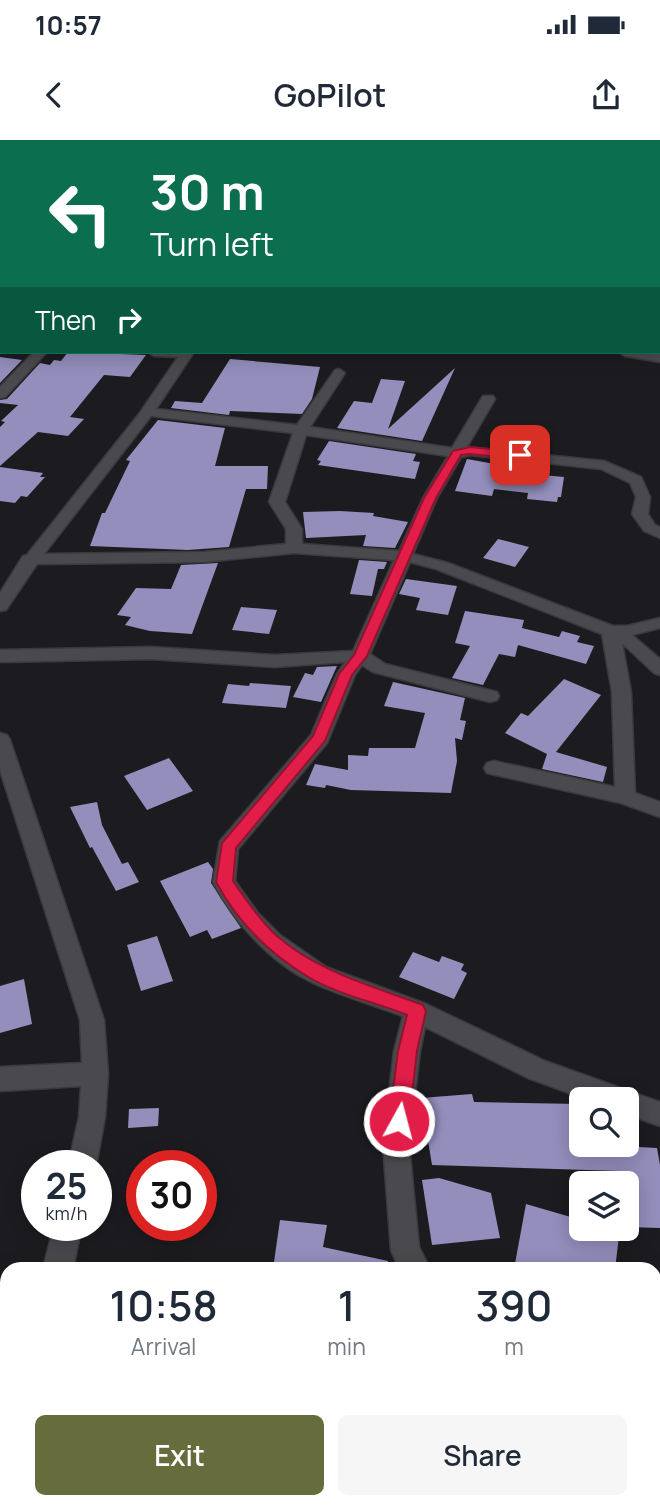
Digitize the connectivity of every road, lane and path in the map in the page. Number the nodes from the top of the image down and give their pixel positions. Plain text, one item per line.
1 (39, 354) edge
2 (186, 354) edge
3 (637, 354) edge
4 (660, 358) edge
5 (339, 373) dead end
6 (0, 394) edge
7 (488, 399) dead end
8 (148, 412) junction
9 (301, 430) junction
10 (457, 453) junction
11 (660, 533) edge
12 (294, 548) junction
13 (404, 556) junction
14 (29, 559) junction
15 (0, 606) edge
16 (660, 623) edge
17 (610, 631) junction
18 (0, 656) edge
19 (360, 656) junction
20 (660, 669) edge
21 (490, 696) dead end
22 (1, 744) edge
23 (494, 768) dead end
24 (625, 797) junction
25 (660, 810) edge
26 (417, 1011) junction
27 (94, 1074) junction
28 (0, 1079) edge
29 (585, 1087) edge
30 (639, 1107) edge
31 (660, 1114) edge
32 (85, 1150) edge
33 (64, 1241) edge
34 (60, 1262) edge
35 (411, 1262) edge

1 - 6 street
2 - 8 street
3 - 4 street
5 - 9 street
7 - 10 street
8 - 9 street
8 - 14 street
9 - 10 street
9 - 12 street
10 - 11 street
10 - 13 street
12 - 13 street
12 - 14 street
13 - 17 street
13 - 19 street
14 - 15 street
16 - 17 street
17 - 20 street
17 - 24 street
18 - 19 street
19 - 21 street
19 - 26 street
22 - 27 street
23 - 24 street
24 - 25 street
26 - 29 street
26 - 35 street
27 - 28 street
27 - 32 street
30 - 31 street
33 - 34 street

